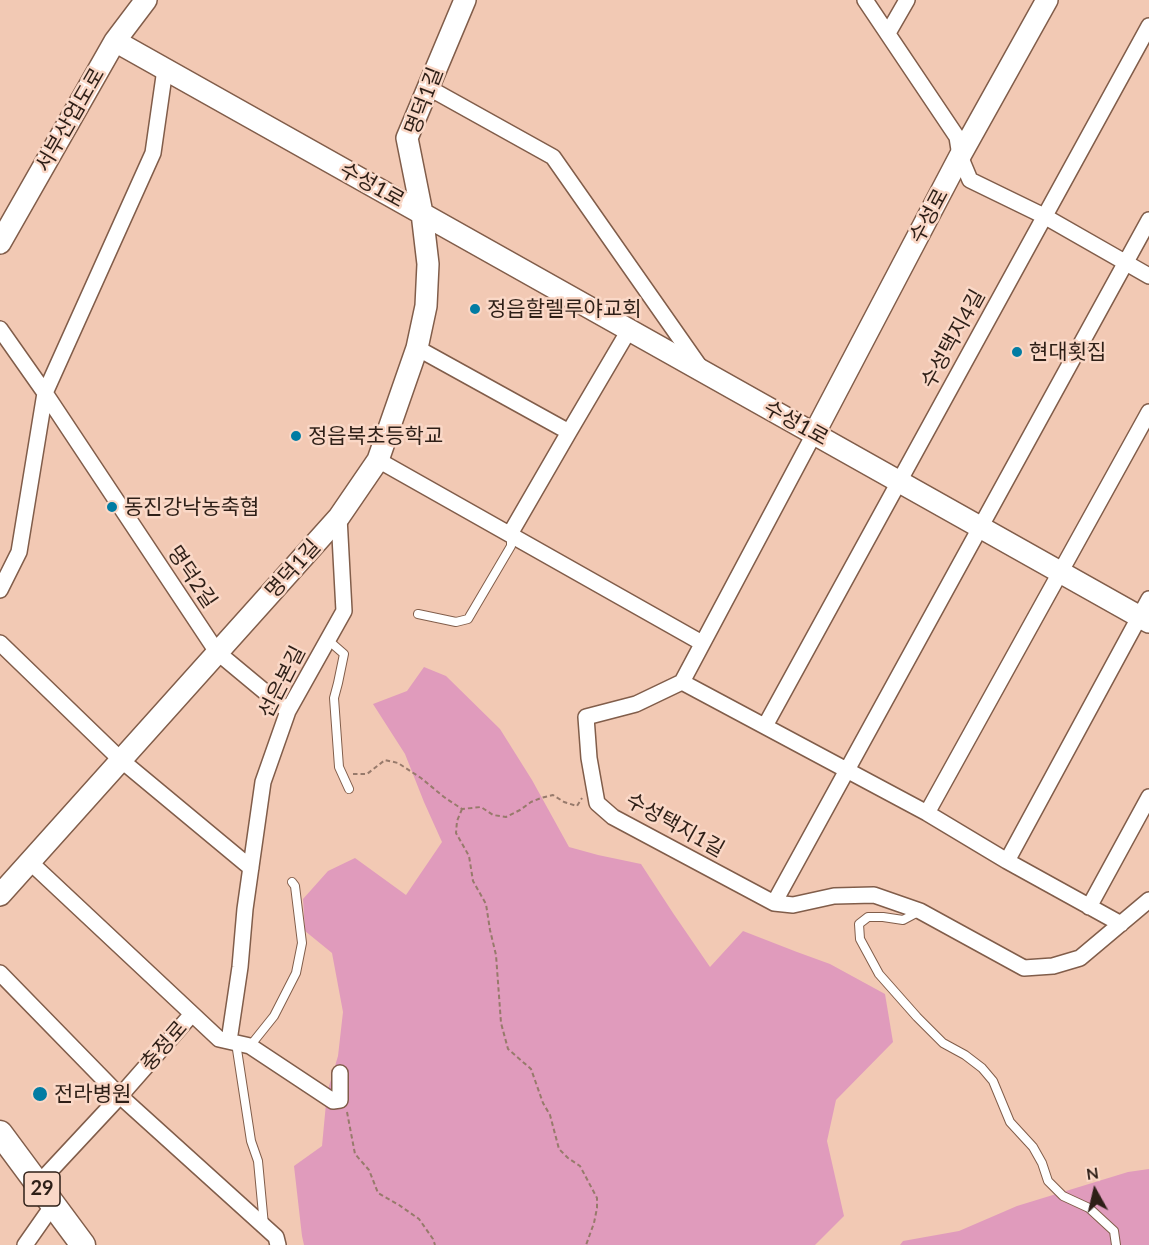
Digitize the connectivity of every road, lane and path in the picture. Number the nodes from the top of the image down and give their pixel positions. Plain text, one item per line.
1 (146, 0) edge
2 (465, 0) edge
3 (865, 0) edge
4 (907, 0) edge
5 (1047, 0) edge
6 (1149, 26) edge
7 (888, 33) junction
8 (115, 40) junction
9 (165, 69) junction
10 (429, 88) junction
11 (960, 156) junction
12 (422, 213) junction
13 (1044, 216) junction
14 (1149, 220) edge
15 (0, 243) edge
16 (1125, 263) junction
17 (1149, 276) edge
18 (0, 329) edge
19 (629, 330) junction
20 (417, 348) junction
21 (702, 371) junction
22 (45, 393) junction
23 (1149, 412) edge
24 (568, 432) junction
25 (814, 434) junction
26 (378, 460) junction
27 (899, 482) junction
28 (339, 517) junction
29 (981, 527) junction
30 (510, 534) junction
31 (1060, 572) junction
32 (0, 590) edge
33 (1146, 613) edge
34 (418, 614) dead end
35 (327, 640) junction
36 (0, 643) edge
37 (702, 643) junction
38 (217, 652) junction
39 (682, 682) junction
40 (288, 711) junction
41 (765, 726) junction
42 (121, 760) junction
43 (847, 771) junction
44 (341, 772) junction
45 (349, 789) dead end
46 (583, 795) dead end
47 (1149, 797) edge
48 (462, 809) junction
49 (927, 813) junction
50 (1007, 861) junction
51 (30, 862) junction
52 (251, 868) junction
53 (292, 882) dead end
54 (0, 895) edge
55 (1149, 900) edge
56 (774, 903) junction
57 (1089, 907) junction
58 (921, 911) junction
59 (1121, 924) junction
60 (0, 973) edge
61 (192, 1014) junction
62 (239, 1044) junction
63 (340, 1073) dead end
64 (120, 1096) junction
65 (340, 1100) junction
66 (0, 1133) edge
67 (38, 1184) junction
68 (53, 1205) junction
69 (265, 1227) junction
70 (25, 1245) edge
71 (83, 1245) edge
72 (278, 1245) edge
73 (435, 1245) edge
74 (586, 1245) edge
75 (1116, 1245) edge

1 - 8 street, 서부산업도로
2 - 10 street, 명덕1길
3 - 7 street
4 - 7 street
5 - 11 street, 수성로
6 - 13 street, 수성택지4길
7 - 11 street
8 - 9 street, 수성1로
8 - 15 street, 서부산업도로
9 - 12 street, 수성1로
9 - 22 street
10 - 12 street, 명덕1길
10 - 21 street
11 - 13 street
11 - 25 street, 수성로
12 - 19 street, 수성1로
12 - 20 street, 명덕1길
13 - 16 street
13 - 27 street, 수성택지4길
14 - 16 street
16 - 17 street
16 - 29 street
18 - 22 street, 명덕2길
19 - 21 street, 수성1로
19 - 24 street
20 - 24 street
20 - 26 street, 명덕1길
21 - 25 street, 수성1로
22 - 32 street
22 - 38 street, 명덕2길
23 - 31 street
24 - 30 street
25 - 27 street, 수성1로
25 - 37 street
26 - 28 street, 명덕1길
26 - 30 street
27 - 29 street, 수성1로
27 - 41 street
28 - 35 street, 선은본길
28 - 38 street, 명덕1길
29 - 31 street, 수성1로
29 - 43 street
30 - 34 lane
30 - 37 street
31 - 33 street, 수성1로
31 - 49 street
33 - 50 street, 수성1로
35 - 40 street, 선은본길
35 - 44 lane
36 - 42 street
37 - 39 street
38 - 40 street, 명덕2길
38 - 42 street, 명덕1길
39 - 41 street
39 - 56 street, 수성택지1길
40 - 52 street, 선은본길
41 - 43 street
42 - 51 street, 명덕1길
42 - 52 street
43 - 49 street
43 - 56 street
44 - 45 lane
44 - 48 path
46 - 48 path
47 - 57 street
48 - 74 path
49 - 50 street
50 - 57 street
51 - 54 street, 명덕1길
51 - 61 street
52 - 62 street, 선은본길
53 - 62 lane
55 - 59 street, 수성택지1길
56 - 58 street, 수성택지1길
57 - 59 street
58 - 59 street, 수성택지1길
58 - 75 lane
60 - 64 street
61 - 62 street
61 - 64 street, 충정로
62 - 65 street
62 - 69 lane
63 - 65 street
64 - 67 street, 충정로
64 - 69 street
65 - 73 path
66 - 67 main road, 29
67 - 68 main road, 29
68 - 70 street
68 - 71 main road, 29
69 - 72 street

